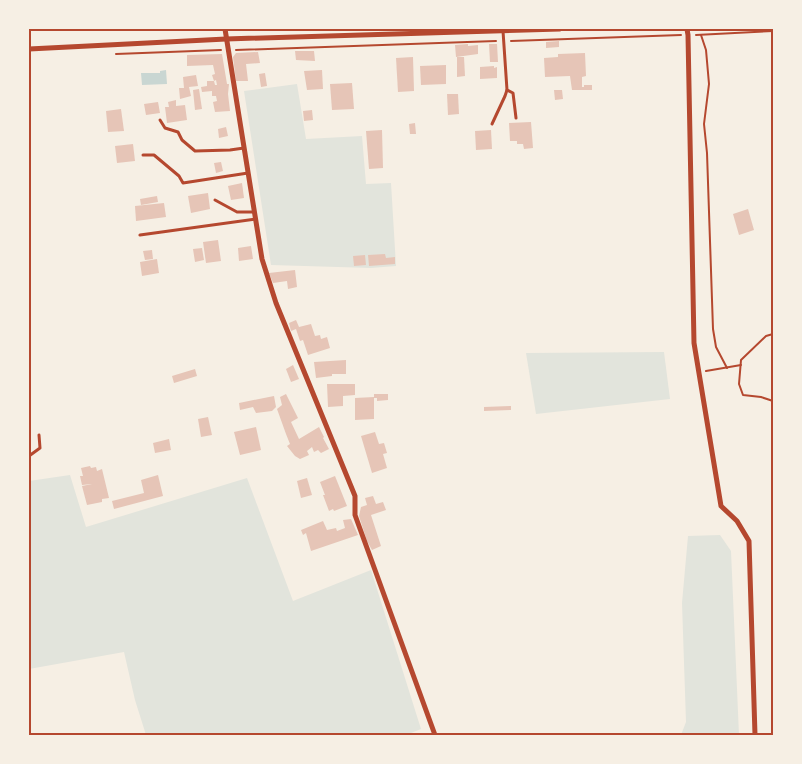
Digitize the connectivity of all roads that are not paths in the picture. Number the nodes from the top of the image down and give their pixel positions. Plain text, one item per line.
1 (225, 29) edge
2 (560, 29) edge
3 (687, 29) edge
4 (503, 30) junction
5 (226, 39) junction
6 (29, 49) edge
7 (507, 90) junction
8 (516, 118) dead end
9 (160, 120) dead end
10 (492, 124) dead end
11 (244, 148) junction
12 (143, 155) dead end
13 (248, 173) junction
14 (215, 200) dead end
15 (254, 212) junction
16 (256, 219) junction
17 (140, 234) dead end
18 (39, 435) dead end
19 (29, 456) edge
20 (435, 735) edge
21 (755, 735) edge

1 - 5 street
2 - 4 street
3 - 21 street
4 - 5 street
4 - 7 lane
5 - 6 street
5 - 11 street
7 - 8 lane
7 - 10 lane
9 - 11 lane
11 - 13 street
12 - 13 lane
13 - 15 street
14 - 15 lane
15 - 16 street
16 - 17 lane
16 - 20 street
18 - 19 lane

